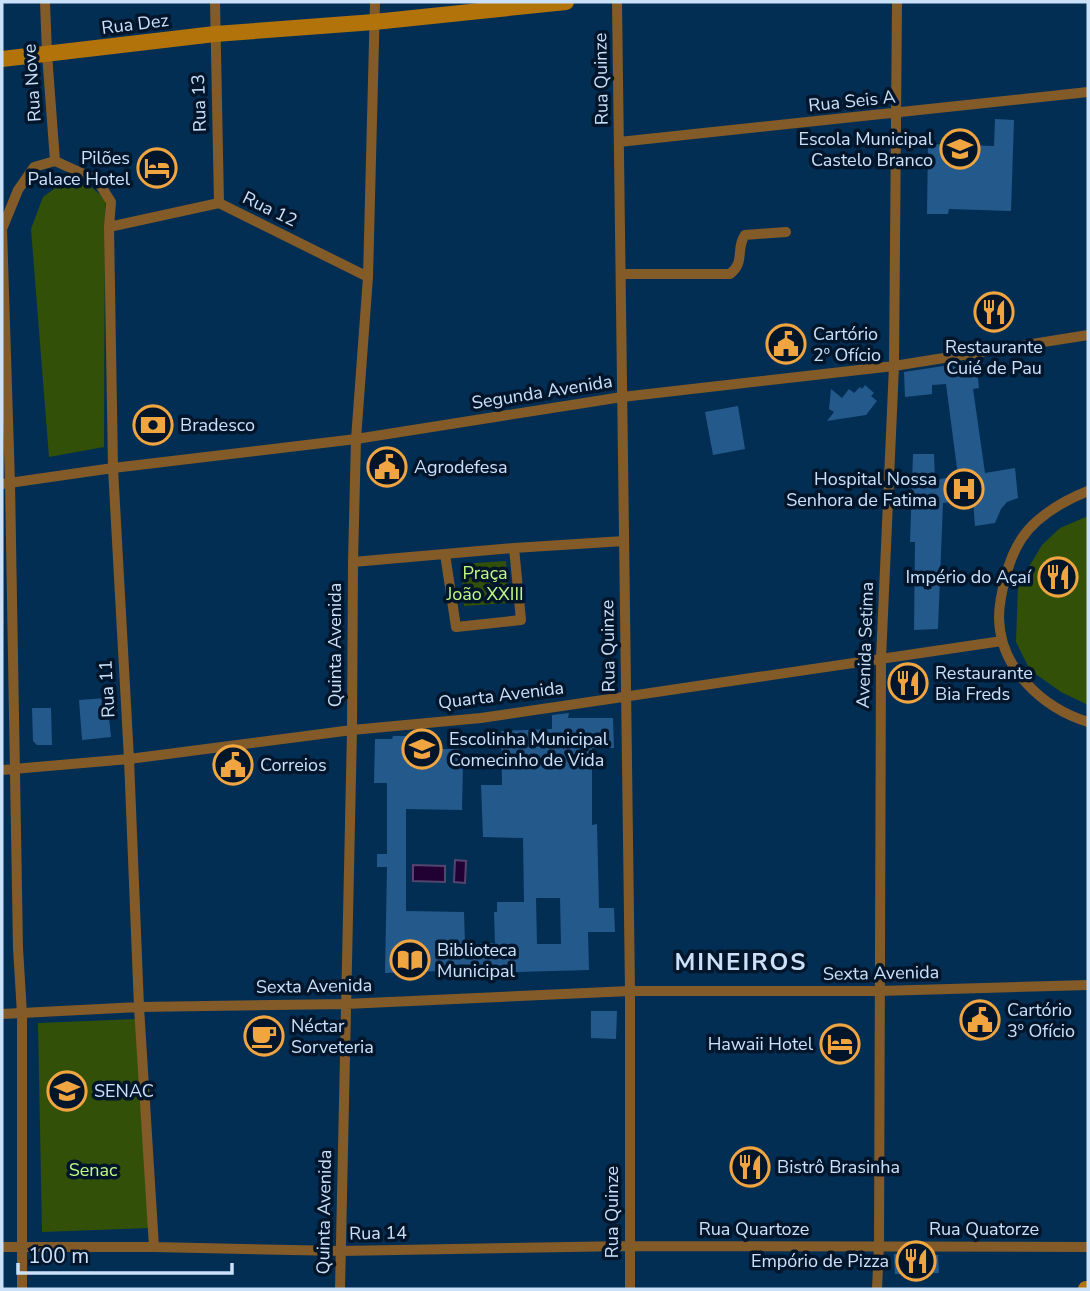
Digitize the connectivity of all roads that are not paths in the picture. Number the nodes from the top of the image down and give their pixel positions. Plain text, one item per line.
1 (45, 2) edge
2 (215, 2) edge
3 (375, 2) edge
4 (566, 2) edge
5 (617, 2) edge
6 (897, 2) edge
7 (531, 3) edge
8 (374, 22) junction
9 (215, 34) junction
10 (47, 54) junction
11 (2, 59) edge
12 (1088, 92) edge
13 (895, 114) junction
14 (619, 142) junction
15 (55, 161) junction
16 (219, 203) junction
17 (109, 227) junction
18 (2, 229) edge
19 (786, 232) dead end
20 (621, 274) junction
21 (368, 277) junction
22 (1088, 335) edge
23 (894, 366) junction
24 (622, 397) junction
25 (356, 439) junction
26 (113, 468) junction
27 (6, 483) edge
28 (1088, 491) edge
29 (624, 541) junction
30 (514, 548) junction
31 (445, 554) junction
32 (353, 562) junction
33 (1002, 641) junction
34 (881, 659) junction
35 (626, 696) junction
36 (1088, 722) edge
37 (352, 730) junction
38 (129, 759) junction
39 (15, 768) junction
40 (2, 770) edge
41 (1088, 985) edge
42 (629, 991) junction
43 (880, 991) junction
44 (346, 1004) junction
45 (139, 1007) junction
46 (2, 1014) edge
47 (22, 1014) junction
48 (629, 1246) junction
49 (879, 1246) junction
50 (2, 1247) edge
51 (22, 1247) junction
52 (154, 1247) junction
53 (1088, 1247) edge
54 (340, 1251) junction
55 (22, 1289) edge
56 (340, 1289) edge
57 (630, 1289) edge
58 (877, 1289) edge

1 - 10 street, Rua Nove
2 - 9 street, Rua 13
3 - 8 street, Quinta Avenida
4 - 7 street, Rua Dez
5 - 14 street, Rua Quinze
6 - 13 street, Avenida Setima
7 - 8 street, Rua Dez
8 - 9 street, Rua Dez
8 - 21 street, Quinta Avenida
9 - 10 street, Rua Dez
9 - 16 street, Rua 13
10 - 11 street, Rua Dez
10 - 15 street, Rua Nove
12 - 13 street, Rua Seis A
13 - 14 street, Rua Seis A
13 - 23 street, Avenida Setima
14 - 20 street, Rua Quinze
15 - 17 street, Rua 11
15 - 18 street
16 - 17 street, Rua 12
16 - 21 street, Rua 12
17 - 26 street, Rua 11
18 - 27 street
19 - 20 street
20 - 24 street, Rua Quinze
21 - 25 street, Quinta Avenida
22 - 23 street, Segunda Avenida
23 - 24 street, Segunda Avenida
23 - 34 street, Avenida Setima
24 - 25 street, Segunda Avenida
24 - 29 street, Rua Quinze
25 - 26 street, Segunda Avenida
25 - 32 street, Quinta Avenida
26 - 27 street, Segunda Avenida
26 - 38 street, Rua 11
27 - 39 street
28 - 33 street
29 - 30 street
29 - 35 street, Rua Quinze
30 - 31 street
30 - 31 street
31 - 32 street
32 - 37 street, Quinta Avenida
33 - 34 street, Quarta Avenida
33 - 36 street
34 - 35 street, Quarta Avenida
34 - 43 street, Avenida Setima
35 - 37 street, Quarta Avenida
35 - 42 street, Rua Quinze
37 - 38 street, Quarta Avenida
37 - 44 street, Quinta Avenida
38 - 39 street, Quarta Avenida
38 - 45 street, Rua 11
39 - 40 street, Quarta Avenida
39 - 47 street
41 - 43 street, Sexta Avenida
42 - 43 street, Sexta Avenida
42 - 44 street, Sexta Avenida
42 - 48 street, Rua Quinze
43 - 49 street, Avenida Setima
44 - 45 street, Sexta Avenida
44 - 54 street, Quinta Avenida
45 - 47 street, Sexta Avenida
45 - 52 street, Rua 11
46 - 47 street, Sexta Avenida
47 - 51 street
48 - 49 street, Rua Quartoze
48 - 54 street, Rua 14
48 - 57 street, Rua Quinze
49 - 53 street, Rua Quatorze
49 - 58 street, Avenida Setima
50 - 51 street, Rua 14
51 - 52 street, Rua 14
51 - 55 street
52 - 54 street, Rua 14
54 - 56 street, Quinta Avenida

